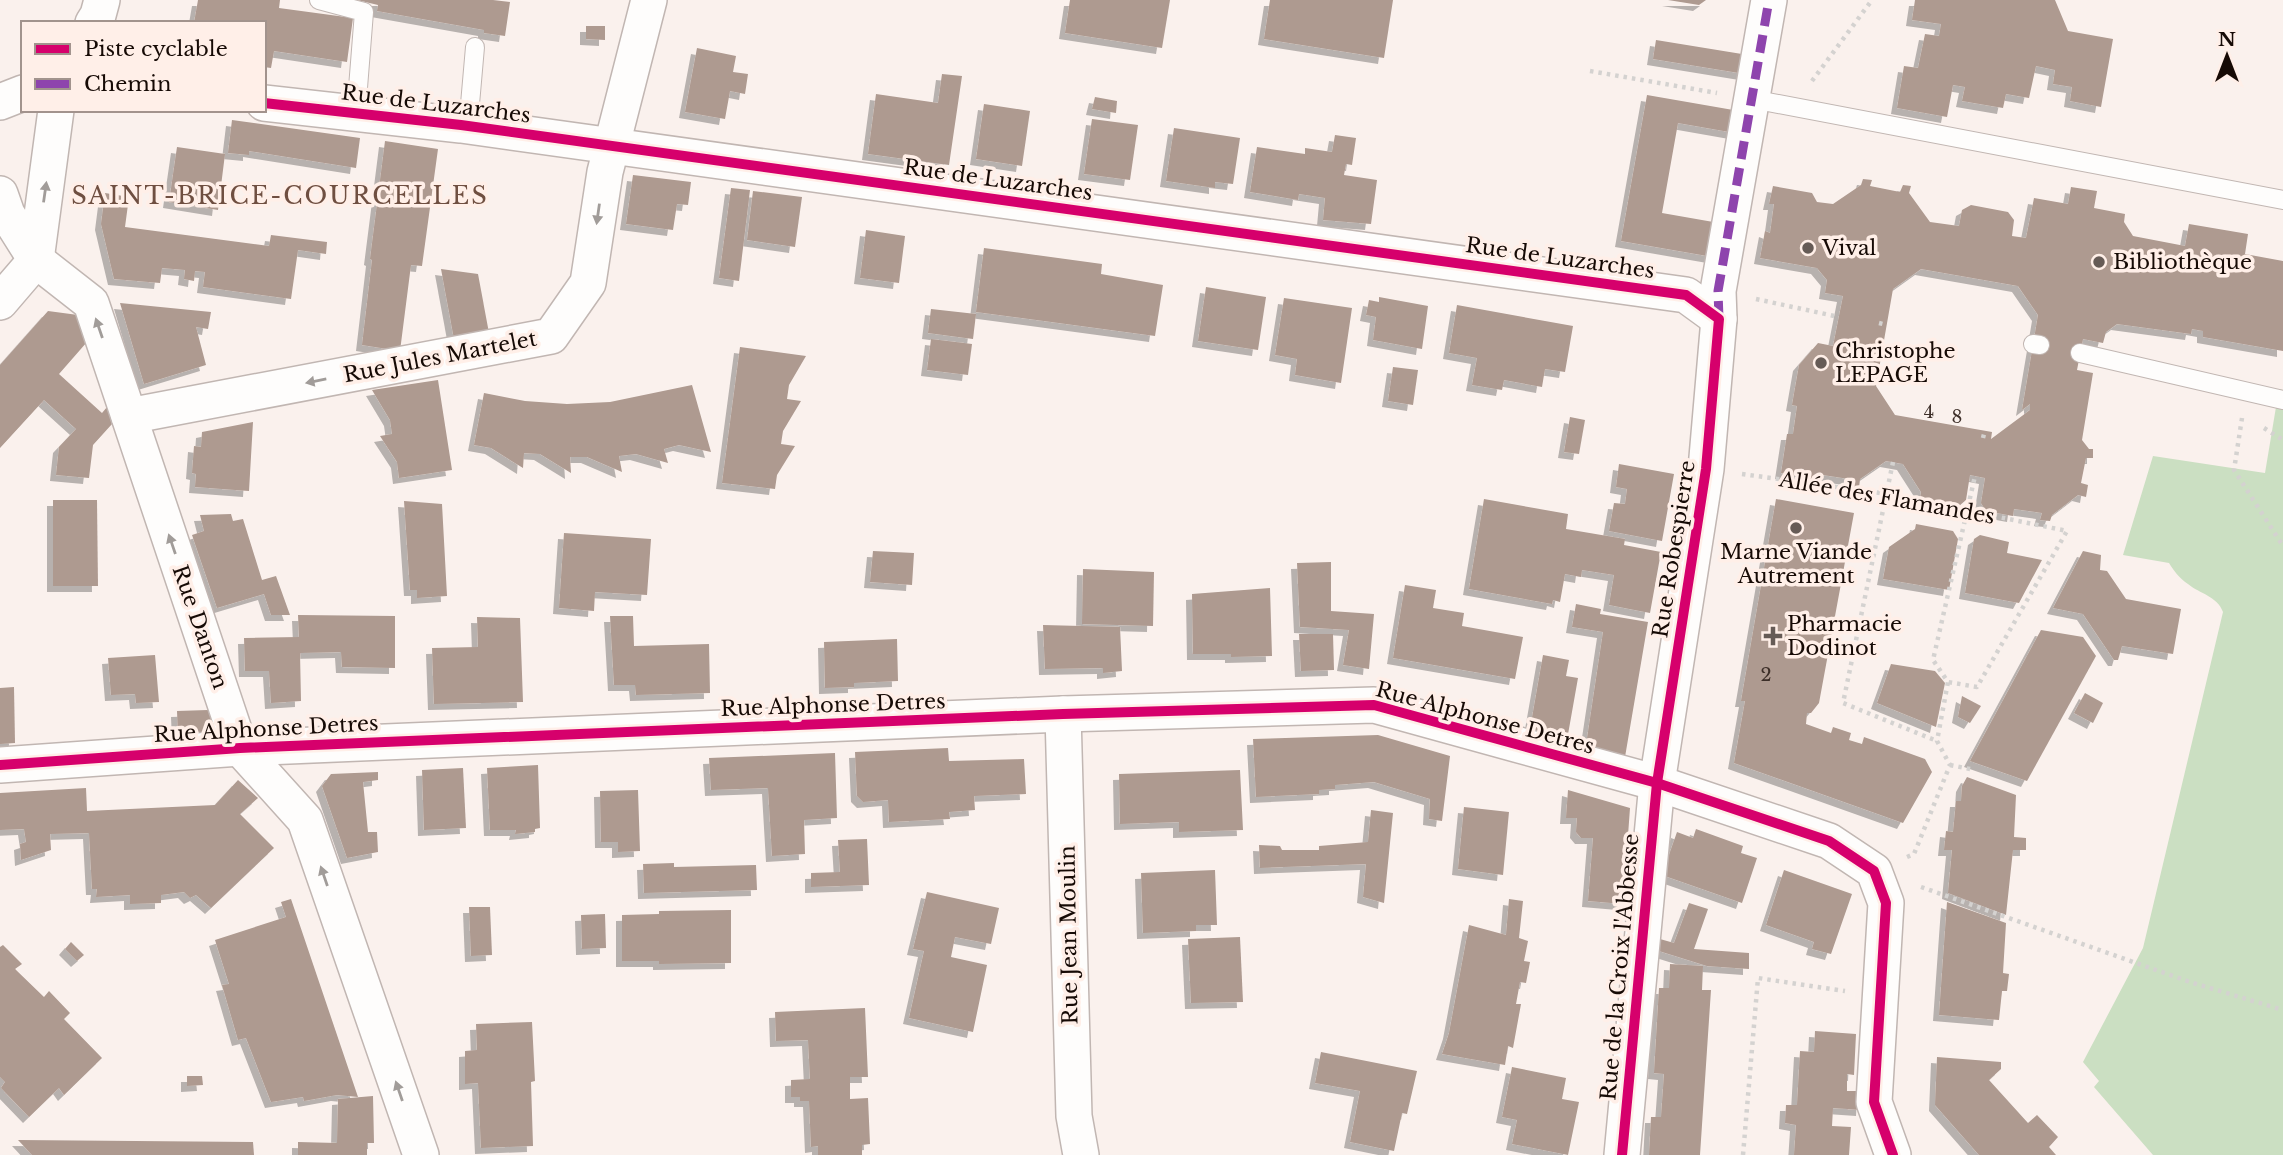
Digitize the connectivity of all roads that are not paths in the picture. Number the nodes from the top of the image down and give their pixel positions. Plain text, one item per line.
1 (102, 0) edge
2 (319, 0) edge
3 (649, 0) edge
4 (1769, 0) edge
5 (94, 21) edge
6 (475, 47) dead end
7 (21, 94) edge
8 (1752, 99) junction
9 (0, 102) edge
10 (266, 103) edge
11 (56, 112) edge
12 (356, 113) junction
13 (464, 126) junction
14 (611, 147) junction
15 (0, 194) edge
16 (2283, 200) edge
17 (36, 260) junction
18 (0, 302) edge
19 (1718, 305) junction
20 (2080, 353) dead end
21 (2283, 400) edge
22 (129, 416) junction
23 (1063, 714) junction
24 (240, 748) junction
25 (0, 765) edge
26 (1657, 783) junction
27 (421, 1155) edge
28 (1081, 1155) edge
29 (1622, 1155) edge
30 (1893, 1155) edge

1 - 5 street
2 - 12 lane
3 - 14 street, Rue Jules Martelet
4 - 8 street, Rue Robespierre
6 - 13 lane
7 - 9 street
8 - 16 lane
8 - 19 street, Rue Robespierre
10 - 12 street, Rue de Luzarches
17 -> 11 street
12 - 13 street, Rue de Luzarches
13 - 14 street, Rue de Luzarches
14 - 19 street, Rue de Luzarches
14 -> 22 street, Rue Jules Martelet
15 - 17 street, Rue Danton
17 - 18 street
22 -> 17 street, Rue Danton
19 - 26 street, Rue Robespierre
20 - 21 lane
24 -> 22 street, Rue Danton
23 - 24 street, Rue Alphonse Detres
23 - 26 street, Rue Alphonse Detres
23 - 28 street, Rue Jean Moulin
24 - 25 street, Rue Alphonse Detres
27 -> 24 street, Rue Danton
26 - 29 street, Rue de la Croix l'Abbesse
26 - 30 street, Rue Alphonse Detres

